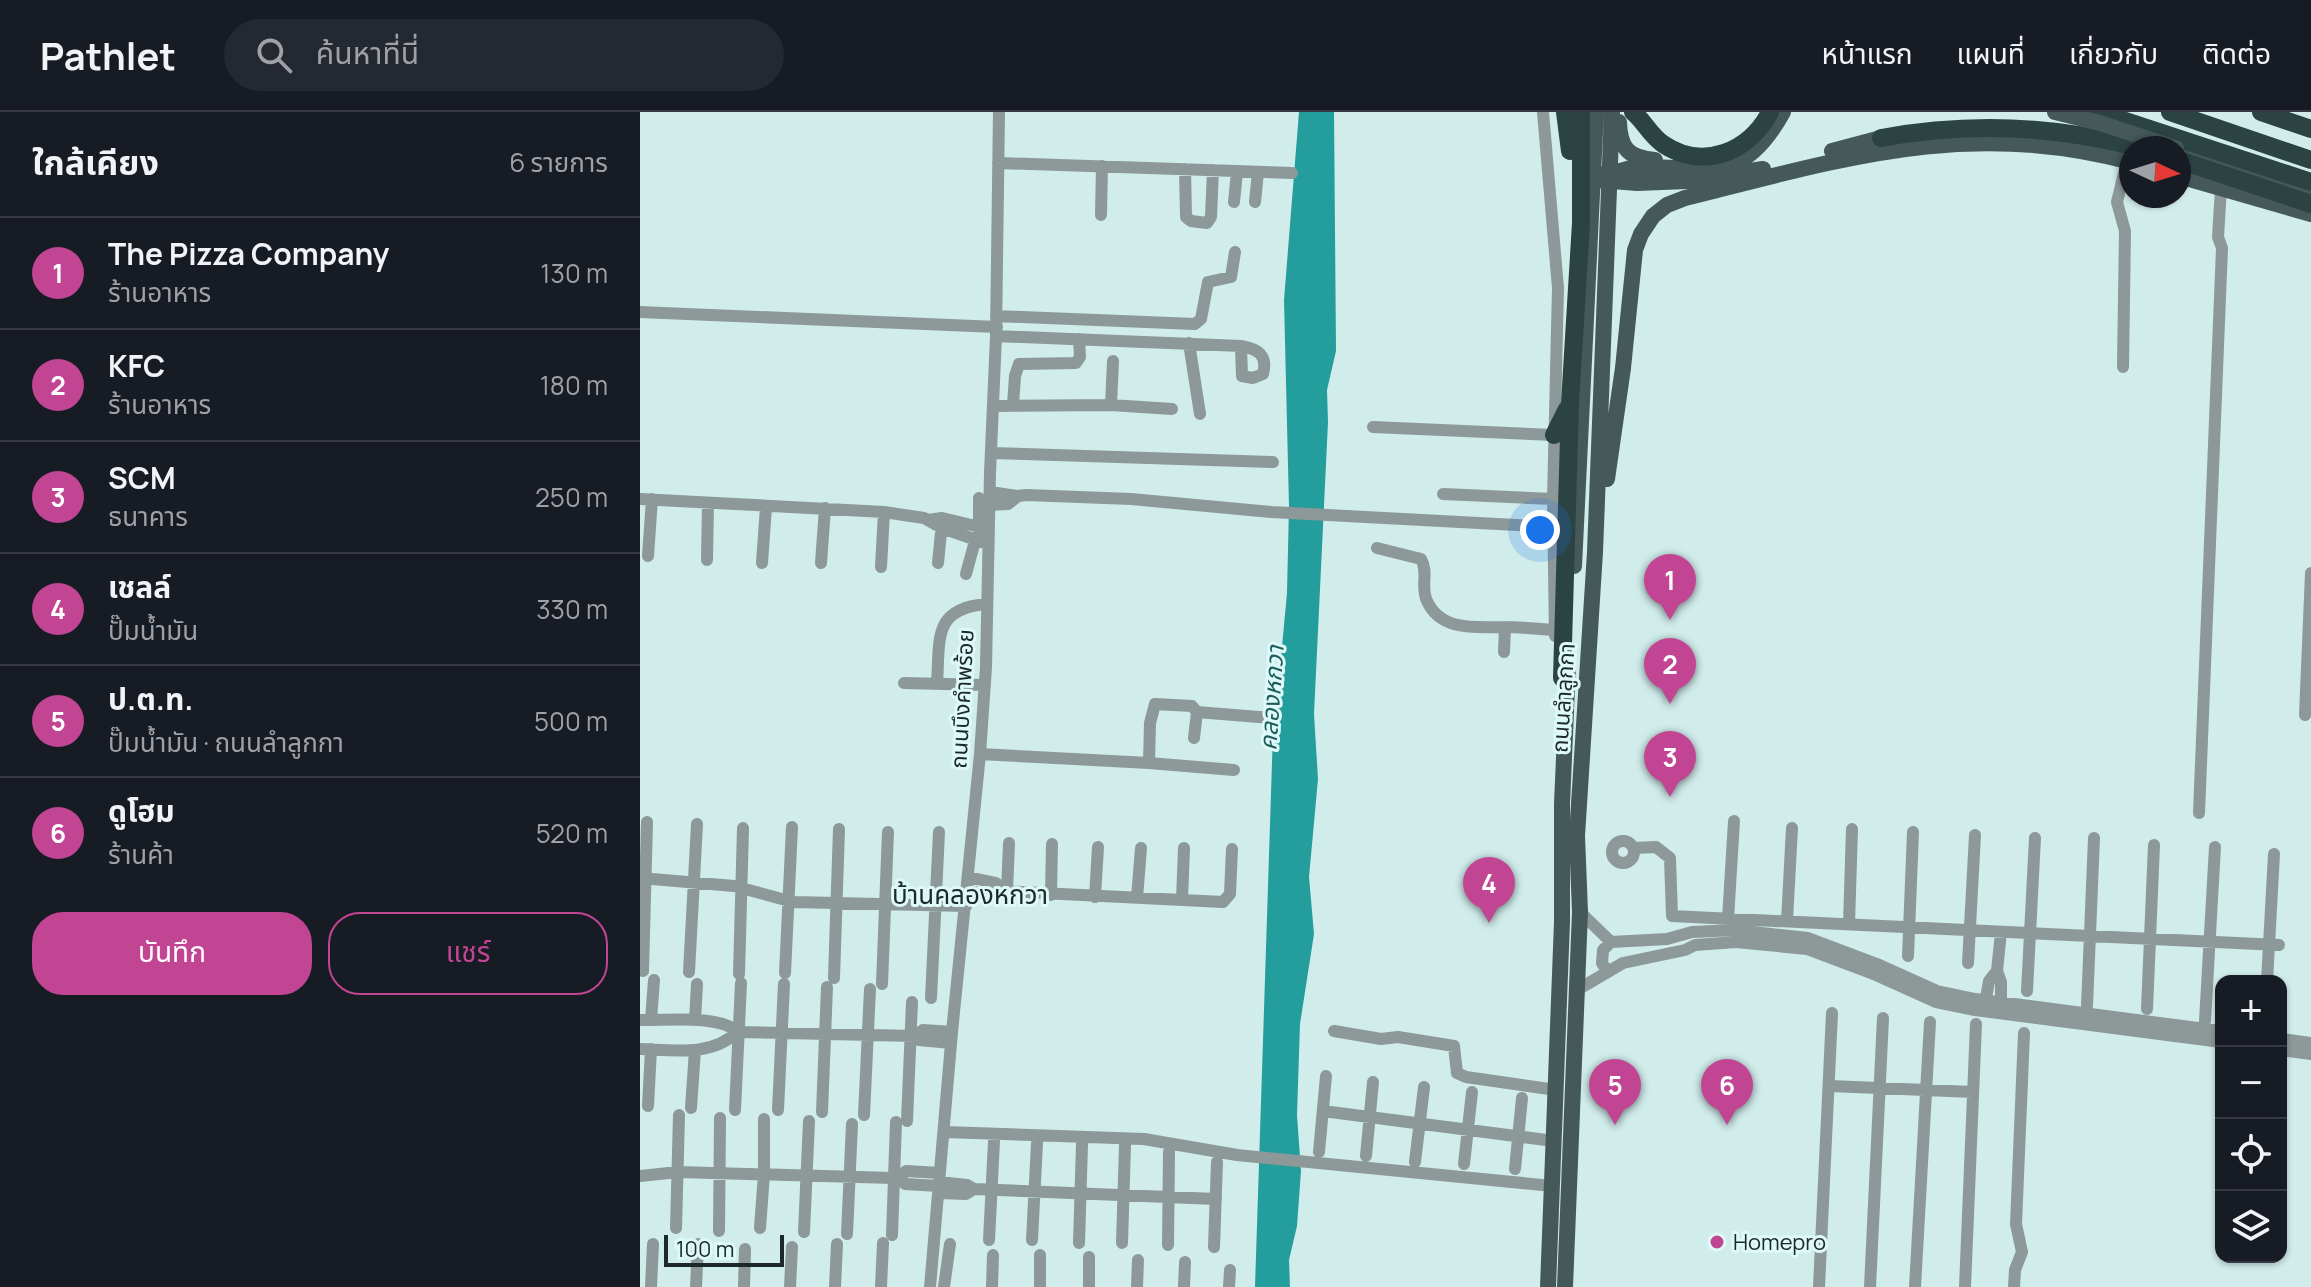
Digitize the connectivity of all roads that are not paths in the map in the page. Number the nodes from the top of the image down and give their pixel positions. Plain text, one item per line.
1 (999, 112) edge
2 (1543, 112) edge
3 (1565, 112) edge
4 (1581, 112) edge
5 (1589, 112) edge
6 (1596, 112) edge
7 (1612, 112) edge
8 (1619, 112) edge
9 (1770, 112) edge
10 (1783, 112) edge
11 (2055, 112) edge
12 (2098, 112) edge
13 (2170, 112) edge
14 (2261, 112) edge
15 (1636, 114) edge
16 (2003, 126) junction
17 (2311, 129) edge
18 (2142, 136) edge
19 (2147, 136) edge
20 (2157, 136) edge
21 (1881, 138) junction
22 (1915, 146) junction
23 (2191, 149) edge
24 (1595, 150) junction
25 (2119, 152) edge
26 (2119, 155) edge
27 (2311, 160) edge
28 (998, 163) junction
29 (2191, 164) edge
30 (1102, 166) junction
31 (1682, 168) junction
32 (1185, 169) junction
33 (1761, 169) junction
34 (1213, 170) junction
35 (1237, 172) junction
36 (1258, 172) junction
37 (1292, 173) dead end
38 (1654, 175) junction
39 (1602, 177) junction
40 (2191, 179) edge
41 (2224, 189) junction
42 (2310, 193) edge
43 (2119, 196) edge
44 (1234, 202) dead end
45 (1255, 202) dead end
46 (2311, 214) edge
47 (1101, 215) dead end
48 (1235, 252) dead end
49 (1599, 263) junction
50 (1576, 290) junction
51 (640, 312) edge
52 (996, 326) junction
53 (1079, 339) junction
54 (1189, 343) junction
55 (1241, 346) dead end
56 (1113, 361) dead end
57 (2123, 367) dead end
58 (1570, 403) junction
59 (1013, 405) junction
60 (1111, 405) junction
61 (994, 406) junction
62 (1172, 409) dead end
63 (1200, 414) dead end
64 (1373, 427) dead end
65 (1554, 435) junction
66 (991, 453) junction
67 (1273, 462) dead end
68 (1607, 479) junction
69 (1443, 494) dead end
70 (986, 498) junction
71 (646, 499) edge
72 (1553, 499) junction
73 (708, 503) junction
74 (766, 507) junction
75 (825, 508) junction
76 (884, 512) junction
77 (937, 522) junction
78 (1596, 523) junction
79 (1553, 525) junction
80 (981, 531) junction
81 (1377, 548) dead end
82 (648, 556) dead end
83 (707, 560) dead end
84 (762, 563) dead end
85 (821, 563) dead end
86 (938, 563) dead end
87 (881, 567) dead end
88 (2311, 573) edge
89 (988, 574) junction
90 (987, 604) junction
91 (1505, 627) junction
92 (1555, 630) junction
93 (1504, 652) dead end
94 (1562, 678) junction
95 (904, 683) dead end
96 (937, 684) junction
97 (985, 685) junction
98 (1567, 700) junction
99 (1197, 712) junction
100 (2305, 715) dead end
101 (1271, 718) dead end
102 (1194, 738) dead end
103 (980, 754) junction
104 (1149, 763) junction
105 (1234, 770) dead end
106 (2199, 813) dead end
107 (1734, 821) dead end
108 (647, 822) dead end
109 (697, 824) dead end
110 (792, 827) dead end
111 (743, 828) dead end
112 (1792, 828) dead end
113 (839, 829) dead end
114 (1852, 829) dead end
115 (888, 832) dead end
116 (939, 832) dead end
117 (1913, 832) dead end
118 (1975, 835) dead end
119 (2035, 838) dead end
120 (2094, 838) dead end
121 (1009, 843) dead end
122 (1052, 844) dead end
123 (2154, 845) dead end
124 (1098, 847) dead end
125 (2215, 847) dead end
126 (1141, 848) dead end
127 (1184, 848) dead end
128 (1634, 848) dead end
129 (1232, 849) dead end
130 (2274, 854) dead end
131 (968, 877) junction
132 (644, 878) edge
133 (693, 883) junction
134 (740, 887) junction
135 (967, 891) junction
136 (1005, 891) junction
137 (1051, 895) junction
138 (1095, 897) junction
139 (1137, 898) junction
140 (788, 900) junction
141 (1182, 900) junction
142 (837, 902) junction
143 (884, 903) junction
144 (936, 905) junction
145 (966, 906) junction
146 (1580, 912) junction
147 (1728, 919) junction
148 (1787, 921) junction
149 (1849, 924) junction
150 (1909, 928) junction
151 (1969, 930) junction
152 (2001, 932) junction
153 (2030, 933) junction
154 (2089, 936) junction
155 (1680, 937) junction
156 (2150, 939) junction
157 (1611, 942) junction
158 (1640, 942) junction
159 (2210, 942) junction
160 (2274, 945) junction
161 (1685, 950) junction
162 (1908, 956) dead end
163 (1641, 958) junction
164 (1859, 962) junction
165 (1968, 963) dead end
166 (643, 971) dead end
167 (1607, 971) junction
168 (1997, 971) junction
169 (689, 972) dead end
170 (2268, 975) edge
171 (654, 980) dead end
172 (697, 984) dead end
173 (1577, 990) junction
174 (2027, 991) dead end
175 (931, 998) dead end
176 (912, 1002) dead end
177 (1985, 1006) junction
178 (2087, 1006) dead end
179 (2001, 1008) junction
180 (2147, 1009) dead end
181 (1832, 1013) dead end
182 (1883, 1018) dead end
183 (646, 1020) edge
184 (695, 1020) junction
185 (2205, 1021) dead end
186 (1930, 1022) dead end
187 (1976, 1024) dead end
188 (2139, 1026) junction
189 (738, 1031) junction
190 (1334, 1031) dead end
191 (2215, 1031) edge
192 (781, 1032) junction
193 (825, 1033) junction
194 (2024, 1033) dead end
195 (868, 1035) junction
196 (913, 1036) junction
197 (952, 1037) junction
198 (2287, 1040) edge
199 (2215, 1041) edge
200 (2311, 1043) edge
201 (645, 1049) edge
202 (695, 1050) junction
203 (2287, 1051) edge
204 (2311, 1054) edge
205 (1326, 1076) dead end
206 (1373, 1082) dead end
207 (1830, 1086) junction
208 (1424, 1087) dead end
209 (1879, 1089) junction
210 (1556, 1090) junction
211 (1926, 1090) junction
212 (1472, 1092) dead end
213 (1973, 1092) junction
214 (1522, 1098) dead end
215 (648, 1106) dead end
216 (691, 1108) dead end
217 (735, 1110) dead end
218 (778, 1110) dead end
219 (1323, 1111) junction
220 (822, 1112) dead end
221 (679, 1115) dead end
222 (864, 1115) dead end
223 (720, 1118) dead end
224 (1369, 1118) junction
225 (764, 1119) dead end
226 (809, 1121) dead end
227 (852, 1124) dead end
228 (1419, 1125) junction
229 (1466, 1131) junction
230 (944, 1132) junction
231 (1517, 1137) junction
232 (994, 1141) dead end
233 (1554, 1141) junction
234 (1037, 1143) dead end
235 (1082, 1144) dead end
236 (1125, 1145) dead end
237 (1169, 1152) dead end
238 (1366, 1156) dead end
239 (1318, 1157) junction
240 (1217, 1162) dead end
241 (1415, 1162) dead end
242 (1464, 1164) dead end
243 (1515, 1169) dead end
244 (678, 1172) junction
245 (720, 1174) junction
246 (764, 1174) junction
247 (806, 1175) junction
248 (850, 1175) junction
249 (640, 1176) edge
250 (896, 1177) junction
251 (939, 1184) junction
252 (1553, 1186) junction
253 (992, 1190) junction
254 (1034, 1192) junction
255 (1080, 1194) junction
256 (1124, 1197) junction
257 (1168, 1198) junction
258 (1216, 1199) junction
259 (676, 1228) dead end
260 (760, 1228) dead end
261 (719, 1231) dead end
262 (804, 1232) dead end
263 (847, 1234) dead end
264 (989, 1240) dead end
265 (1032, 1240) dead end
266 (1079, 1243) dead end
267 (1122, 1243) dead end
268 (653, 1244) dead end
269 (698, 1244) dead end
270 (837, 1244) dead end
271 (950, 1244) dead end
272 (1168, 1245) dead end
273 (792, 1247) dead end
274 (1214, 1247) dead end
275 (745, 1249) dead end
276 (993, 1255) dead end
277 (1040, 1255) dead end
278 (1089, 1257) dead end
279 (1138, 1260) dead end
280 (1185, 1262) dead end
281 (1230, 1270) dead end
282 (651, 1287) edge
283 (696, 1287) edge
284 (744, 1287) edge
285 (790, 1287) edge
286 (835, 1287) edge
287 (881, 1287) edge
288 (930, 1287) edge
289 (944, 1287) edge
290 (992, 1287) edge
291 (1040, 1287) edge
292 (1089, 1287) edge
293 (1137, 1287) edge
294 (1184, 1287) edge
295 (1229, 1287) edge
296 (1548, 1287) edge
297 (1565, 1287) edge
298 (1819, 1287) edge
299 (1870, 1287) edge
300 (1915, 1287) edge
301 (1965, 1287) edge
302 (2014, 1287) edge

1 - 28 street, ถนนบึงคำพร้อย
2 - 65 street
3 - 50 highway
4 - 50 highway
5 - 24 highway
6 - 24 main road, ถนนลำลูกกา
7 - 39 main road, ถนนลำลูกกา
8 - 31 main road
9 - 15 highway
10 - 31 main road
11 - 19 main road, bridge
12 - 20 highway
13 - 27 highway
14 - 17 highway
16 - 18 highway
16 - 21 highway
16 - 25 highway
21 - 22 main road
21 - 33 main road
22 - 26 main road
22 - 68 main road
23 - 42 highway
24 - 39 main road, ถนนลำลูกกา
28 - 30 street
28 - 52 street, ถนนบึงคำพร้อย
29 - 42 highway
30 - 32 street
30 - 47 street
31 - 38 main road
32 - 34 street
32 - 34 street
33 - 38 main road
33 - 68 main road
34 - 35 street
35 - 36 street
35 - 44 street
36 - 37 street
36 - 45 street
38 - 39 main road
39 - 49 main road, ถนนลำลูกกา
40 - 41 main road
41 - 46 main road
41 - 106 street
43 - 57 street
48 - 52 street
49 - 78 main road, ถนนลำลูกกา
49 - 98 main road, ถนนลำลูกกา
50 - 58 highway
51 - 52 street
52 - 53 street
52 - 61 street, ถนนบึงคำพร้อย
53 - 54 street
53 - 59 street
54 - 55 street
54 - 63 street
56 - 60 street
58 - 65 highway
58 - 94 highway
59 - 60 street
59 - 61 street
60 - 62 street
61 - 66 street, ถนนบึงคำพร้อย
64 - 65 street
65 - 72 street
66 - 67 street
66 - 70 street, ถนนบึงคำพร้อย
68 - 78 main road
69 - 72 street
70 - 79 street
70 - 80 street, ถนนบึงคำพร้อย
71 - 73 street
71 - 82 street
72 - 79 street
73 - 74 street
73 - 83 street
74 - 75 street
74 - 84 street
75 - 76 street
75 - 85 street
76 - 77 street
76 - 87 street
77 - 80 street
77 - 86 street
78 - 146 main road, ถนนลำลูกกา
79 - 92 street
80 - 89 street, ถนนบึงคำพร้อย
80 - 89 street
81 - 91 street
88 - 100 street
89 - 90 street, ถนนบึงคำพร้อย
90 - 96 street
90 - 97 street, ถนนบึงคำพร้อย
91 - 92 street
91 - 93 street
92 - 94 street
94 - 98 main road
95 - 96 street
96 - 97 street
97 - 103 street, ถนนบึงคำพร้อย
98 - 210 main road, ถนนลำลูกกา
99 - 101 street
99 - 102 street
99 - 104 street
103 - 104 street
103 - 131 street, ถนนบึงคำพร้อย
104 - 105 street
107 - 147 street
108 - 132 street
109 - 133 street
110 - 140 street
111 - 134 street
112 - 148 street
113 - 142 street
114 - 149 street
115 - 143 street
116 - 144 street
117 - 150 street
118 - 151 street
119 - 153 street
120 - 154 street
121 - 136 street
122 - 137 street
123 - 156 street
124 - 138 street
125 - 159 street
126 - 139 street
127 - 141 street
128 - 147 street
129 - 141 street
130 - 160 street
131 - 135 street, ถนนบึงคำพร้อย
131 - 136 street
132 - 133 street
132 - 166 street
133 - 134 street
133 - 169 street
134 - 140 street
134 - 189 street
135 - 136 street
135 - 145 street, ถนนบึงคำพร้อย
136 - 137 street
137 - 138 street
138 - 139 street
139 - 141 street
140 - 142 street
140 - 192 street
142 - 143 street
142 - 193 street
143 - 144 street
143 - 195 street
144 - 145 street
144 - 175 street
145 - 197 street, ถนนบึงคำพร้อย
146 - 157 street
146 - 173 main road, ถนนลำลูกกา
147 - 148 street
148 - 149 street
149 - 150 street
150 - 151 street
150 - 162 street
151 - 152 street
151 - 165 street
152 - 153 street
152 - 168 street
153 - 154 street
153 - 174 street
154 - 156 street
154 - 178 street
155 - 158 street
155 - 161 street
155 - 164 street
156 - 159 street
156 - 180 street
157 - 158 street
157 - 167 street
158 - 163 street
159 - 160 street
159 - 185 street
160 - 170 street
161 - 163 street
161 - 164 street
163 - 167 street
164 - 177 street
167 - 173 street
168 - 177 street
168 - 179 street
171 - 183 street
172 - 184 street
173 - 297 main road, ถนนลำลูกกา
176 - 196 street
177 - 179 street
179 - 188 street
181 - 207 street
182 - 209 street
183 - 184 street
184 - 189 street
186 - 211 street
187 - 213 street
188 - 191 street
188 - 199 street
189 - 192 street
189 - 202 street
189 - 217 street
190 - 210 street
192 - 193 street
192 - 218 street
193 - 195 street
193 - 220 street
194 - 302 street
195 - 196 street
195 - 222 street
196 - 197 street
196 - 250 street
197 - 230 street, ถนนบึงคำพร้อย
198 - 200 street
201 - 202 street
201 - 215 street
202 - 216 street
203 - 204 street
205 - 219 street
206 - 224 street
207 - 209 street
207 - 298 street
208 - 228 street
209 - 211 street
209 - 299 street
210 - 233 main road, ถนนลำลูกกา
211 - 213 street
211 - 300 street
212 - 229 street
213 - 301 street
214 - 231 street
219 - 224 street
219 - 239 street
221 - 244 street
223 - 245 street
224 - 228 street
224 - 238 street
225 - 246 street
226 - 247 street
227 - 248 street
228 - 229 street
228 - 241 street
229 - 231 street
229 - 242 street
230 - 239 street
230 - 251 street, ถนนบึงคำพร้อย
231 - 233 street
231 - 243 street
232 - 253 street
233 - 252 main road, ถนนลำลูกกา
234 - 254 street
235 - 255 street
236 - 256 street
237 - 257 street
239 - 252 street
240 - 258 street
244 - 245 street
244 - 249 street
244 - 259 street
245 - 246 street
245 - 261 street
246 - 247 street
246 - 260 street
247 - 248 street
247 - 262 street
248 - 250 street
248 - 263 street
250 - 251 street
250 - 287 street
251 - 253 street
251 - 288 street, ถนนบึงคำพร้อย
252 - 296 main road, ถนนลำลูกกา
253 - 254 street
253 - 264 street
254 - 255 street
254 - 265 street
255 - 256 street
255 - 266 street
256 - 257 street
256 - 267 street
257 - 258 street
257 - 272 street
258 - 274 street
268 - 282 street
269 - 283 street
270 - 286 street
271 - 289 street
273 - 285 street
275 - 284 street
276 - 290 street
277 - 291 street
278 - 292 street
279 - 293 street
280 - 294 street
281 - 295 street

